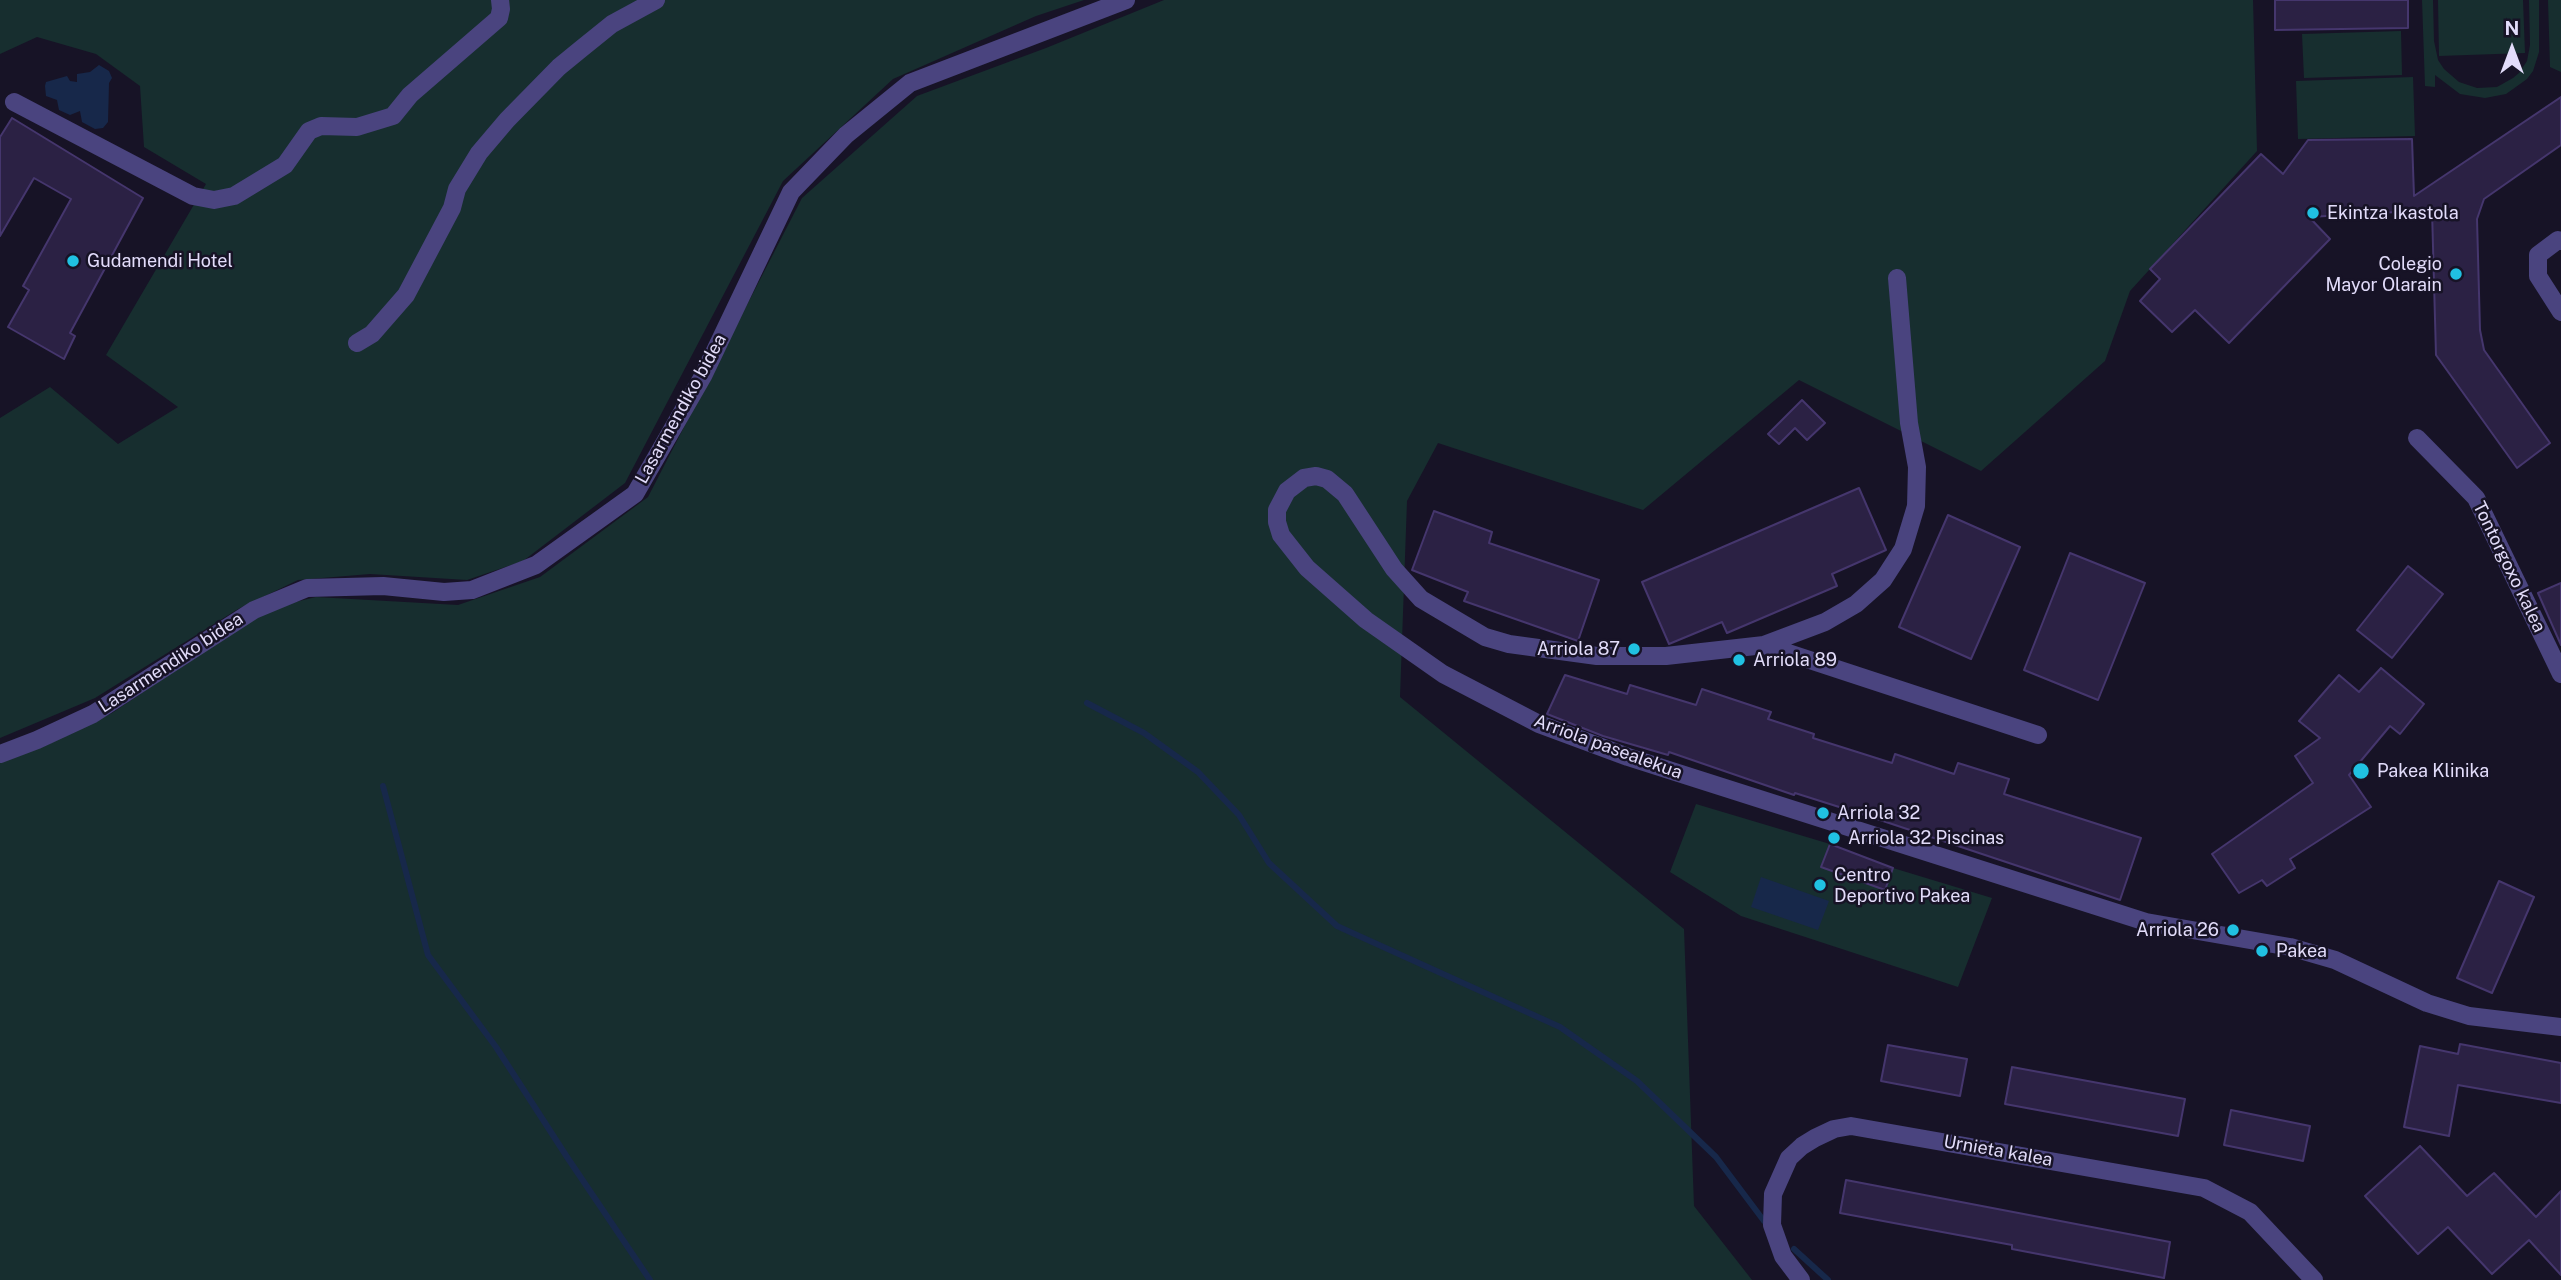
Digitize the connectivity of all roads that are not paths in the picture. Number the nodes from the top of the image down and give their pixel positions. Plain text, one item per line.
1 (500, 0) edge
2 (656, 0) edge
3 (1126, 0) edge
4 (14, 102) dead end
5 (2561, 241) edge
6 (1897, 278) dead end
7 (2561, 312) edge
8 (357, 343) dead end
9 (2417, 438) dead end
10 (1764, 645) junction
11 (2561, 674) edge
12 (2038, 736) dead end
13 (0, 754) edge
14 (2561, 1027) edge
15 (1801, 1280) edge
16 (2314, 1280) edge

1 - 4 street
2 - 8 street
3 - 13 street, Lasarmendiko bidea
5 - 7 street
6 - 10 street, Arriola pasealekua
9 - 11 street, Tontorgoxo kalea
10 - 12 street, Arriola pasealekua
10 - 14 street, Arriola pasealekua
15 - 16 street, Urnieta kalea

